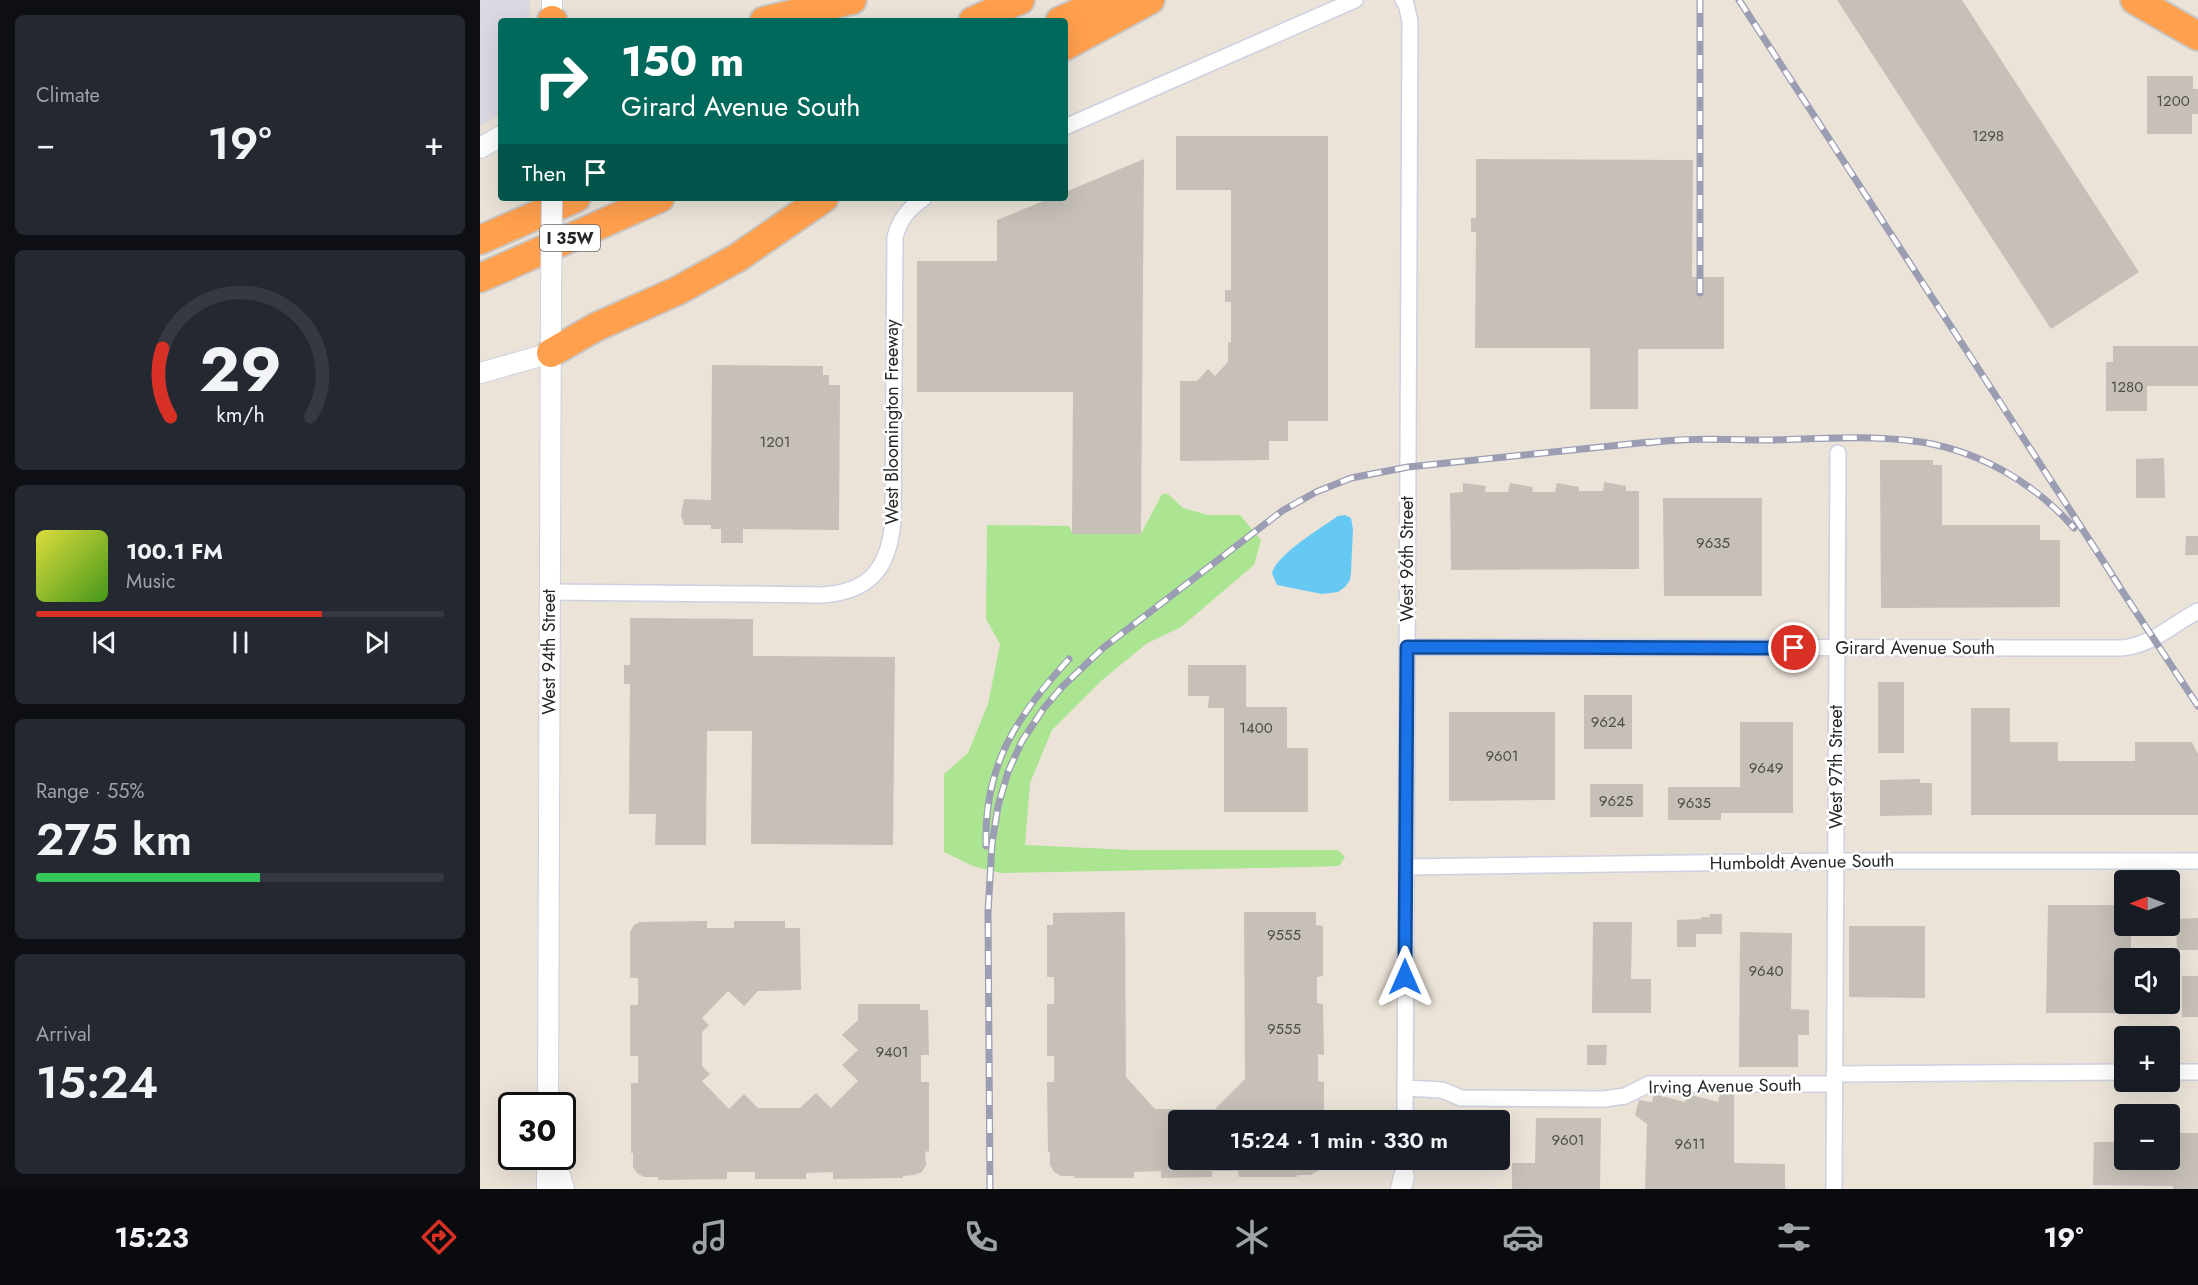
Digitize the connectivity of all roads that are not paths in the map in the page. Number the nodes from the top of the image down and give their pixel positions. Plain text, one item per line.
1 (852, 0) edge
2 (1020, 0) edge
3 (1107, 0) edge
4 (1150, 0) edge
5 (1355, 0) edge
6 (1403, 0) edge
7 (2147, 6) edge
8 (2198, 17) edge
9 (777, 18) edge
10 (980, 18) edge
11 (1067, 18) edge
12 (2198, 36) edge
13 (1068, 44) edge
14 (1068, 126) edge
15 (498, 138) edge
16 (480, 148) edge
17 (552, 201) edge
18 (569, 201) edge
19 (653, 201) edge
20 (820, 201) edge
21 (920, 201) edge
22 (480, 240) edge
23 (480, 278) edge
24 (551, 353) junction
25 (480, 373) edge
26 (1838, 453) dead end
27 (549, 592) junction
28 (2198, 611) edge
29 (1407, 647) junction
30 (1837, 648) junction
31 (1835, 861) junction
32 (2198, 861) edge
33 (1406, 867) junction
34 (2198, 1071) edge
35 (2114, 1072) edge
36 (2180, 1072) edge
37 (1834, 1079) junction
38 (1405, 1088) junction
39 (548, 1092) edge
40 (1405, 1110) edge
41 (548, 1170) edge
42 (558, 1170) edge
43 (547, 1189) edge
44 (564, 1189) edge
45 (1834, 1189) edge

1 - 9 highway
2 - 10 highway
3 - 11 highway
4 - 13 highway
5 - 14 street
6 - 29 street, West 96th Street
7 - 8 highway
7 - 12 highway
15 - 16 street
17 - 24 street, West 94th Street, bridge
18 - 22 highway, I 35W
19 - 23 highway, I 35W
20 - 24 highway
21 - 27 street, West Bloomington Freeway
24 - 25 street
24 - 27 street, West 94th Street
26 - 30 street, West 97th Street
27 - 39 street, West 94th Street
28 - 30 street, Girard Avenue South
29 - 30 street, Girard Avenue South
29 - 33 street, West 96th Street
30 - 31 street, West 97th Street
31 - 32 street, Humboldt Avenue South
31 - 33 street, Humboldt Avenue South
31 - 37 street, West 97th Street
33 - 38 street, West 96th Street
34 - 36 street
35 - 37 street, Irving Avenue South
37 - 38 street, Irving Avenue South
37 - 45 street, West 97th Street
38 - 40 street, West 96th Street
41 - 43 street
42 - 44 street

